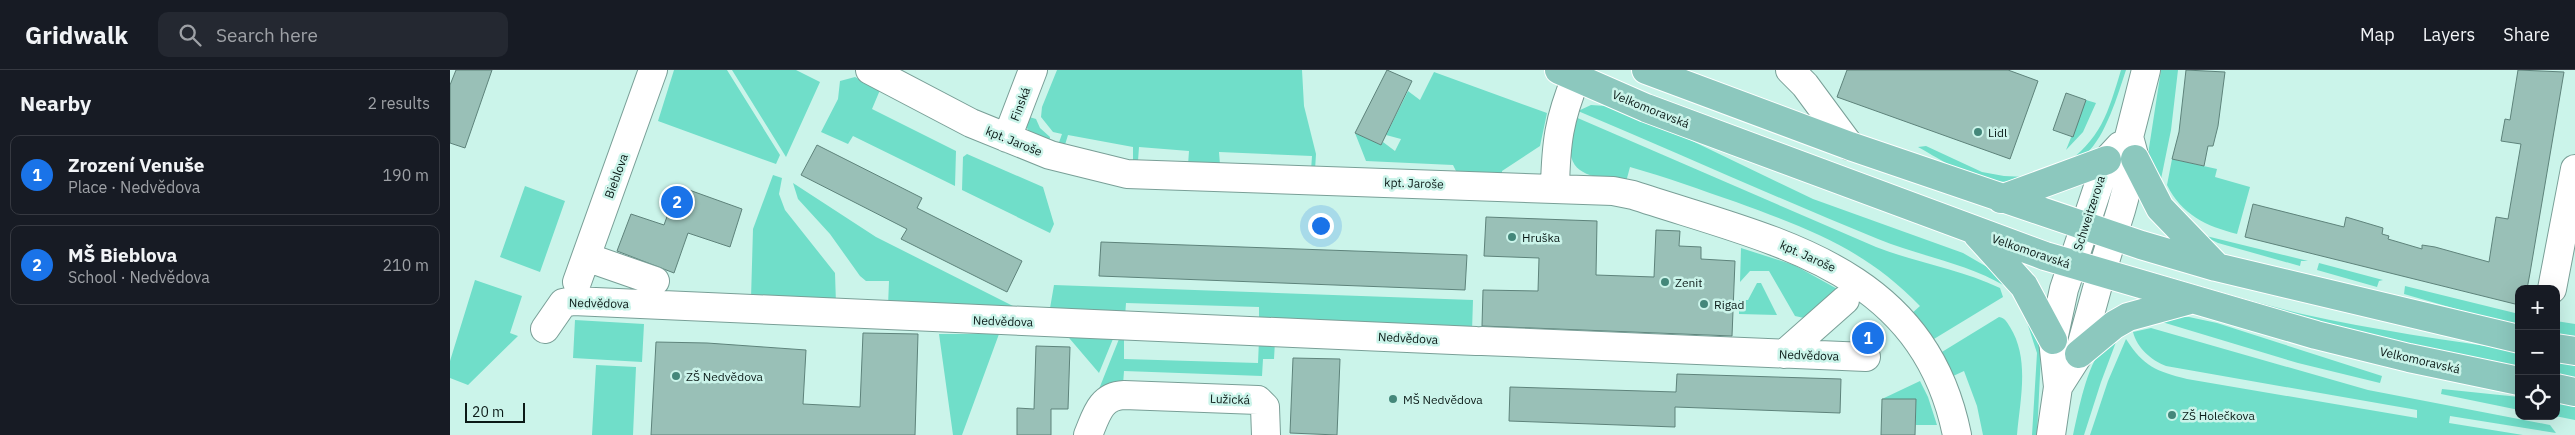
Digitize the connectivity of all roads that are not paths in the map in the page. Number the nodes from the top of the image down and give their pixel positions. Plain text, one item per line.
1 (653, 70) edge
2 (870, 70) edge
3 (1033, 70) edge
4 (1646, 70) edge
5 (1790, 70) edge
6 (2146, 70) edge
7 (1568, 74) edge
8 (1007, 138) junction
9 (1850, 146) junction
10 (2132, 148) junction
11 (2107, 160) junction
12 (2575, 170) edge
13 (1555, 187) junction
14 (2001, 199) junction
15 (2084, 226) junction
16 (1974, 232) junction
17 (2113, 236) junction
18 (586, 257) junction
19 (2566, 257) edge
20 (2072, 264) junction
21 (2216, 267) junction
22 (2101, 274) junction
23 (655, 281) dead end
24 (576, 282) dead end
25 (2554, 285) edge
26 (2192, 299) junction
27 (1845, 300) dead end
28 (545, 329) dead end
29 (2515, 338) edge
30 (2054, 340) junction
31 (2560, 349) edge
32 (2575, 351) edge
33 (1784, 354) junction
34 (2079, 354) junction
35 (1866, 357) dead end
36 (2515, 380) edge
37 (2058, 386) junction
38 (2560, 389) edge
39 (2575, 392) edge
40 (1088, 435) edge
41 (1266, 435) edge
42 (1957, 435) edge
43 (2051, 435) edge

1 - 18 street, Bieblova
2 - 8 street, kpt. Jaroše
3 - 8 street, Finská
4 - 9 main road
5 - 9 street
6 - 10 street, Schweitzerova
7 - 13 street
7 - 16 main road, Velkomoravská
8 - 13 street, kpt. Jaroše
9 - 14 main road
10 - 11 street, Schweitzerova
10 - 17 street, Schweitzerova
10 - 21 main road
11 - 14 main road
11 - 15 street, Schweitzerova
12 - 19 street
13 - 42 street, kpt. Jaroše
14 - 15 main road
15 - 17 main road
15 - 20 street, Schweitzerova
16 - 20 main road, Velkomoravská
16 - 30 main road
17 - 21 main road
17 - 22 street, Schweitzerova
18 - 23 street
18 - 24 street, Bieblova
19 - 25 street
20 - 22 main road, Velkomoravská
20 - 30 street, Schweitzerova
21 - 29 main road
22 - 26 main road, Velkomoravská
22 - 34 street, Schweitzerova
26 - 34 main road
26 - 36 main road, Velkomoravská
27 - 33 street
28 - 33 street, Nedvědova
30 - 37 street, Schweitzerova
31 - 32 main road
33 - 35 street, Nedvědova
34 - 37 street, Schweitzerova
37 - 43 street, Schweitzerova
38 - 39 main road
40 - 41 street, Lužická

